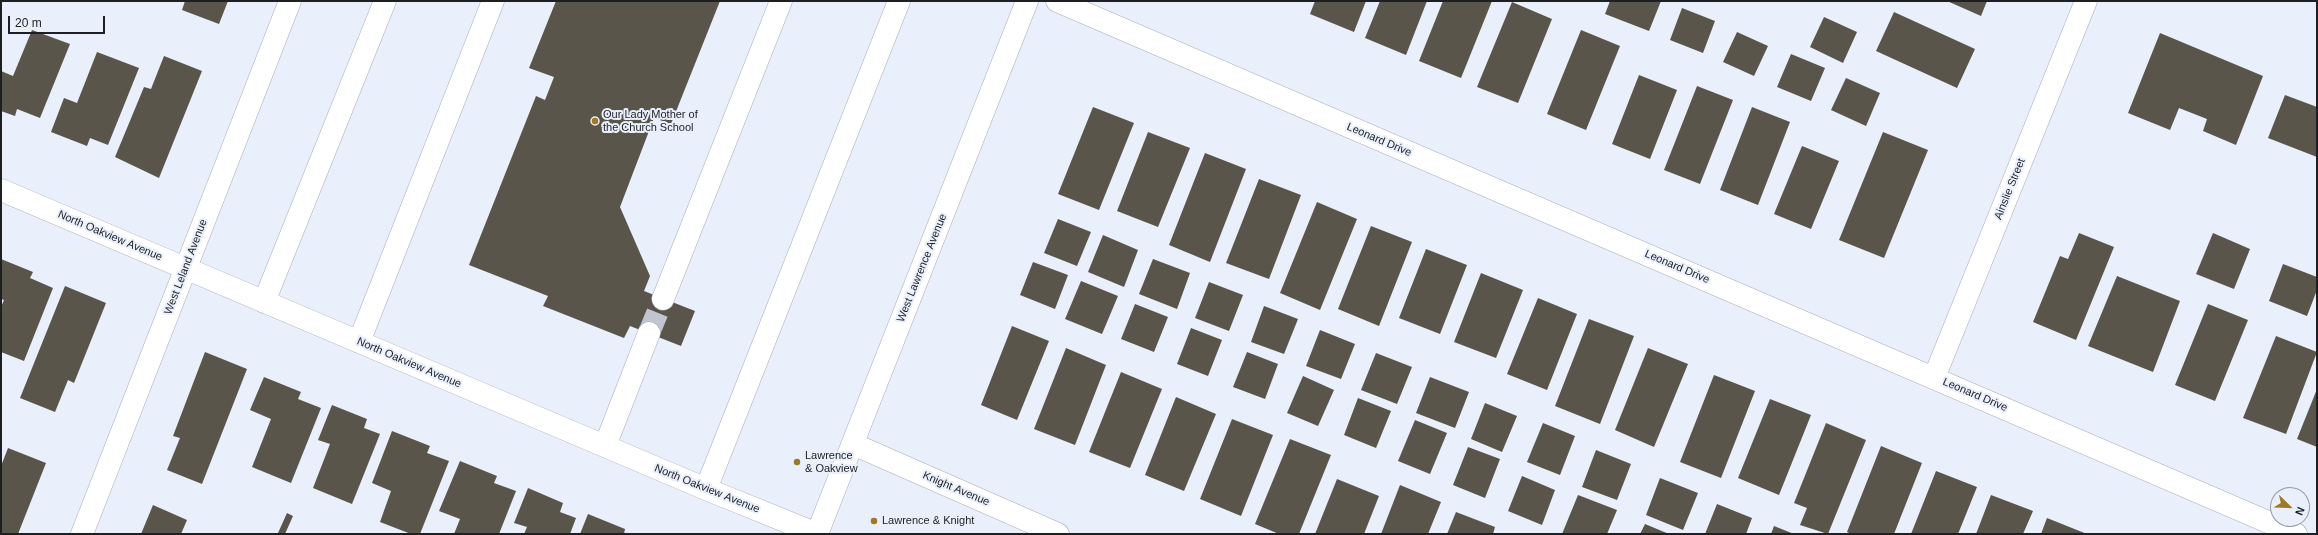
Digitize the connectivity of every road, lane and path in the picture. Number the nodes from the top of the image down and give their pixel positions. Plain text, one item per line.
1 (290, 1) edge
2 (385, 1) edge
3 (494, 1) edge
4 (781, 1) edge
5 (898, 1) edge
6 (1027, 1) edge
7 (1057, 1) edge
8 (2086, 1) edge
9 (1, 190) edge
10 (185, 268) junction
11 (663, 299) tunnel mouth
12 (264, 302) junction
13 (649, 333) tunnel mouth
14 (359, 342) junction
15 (1934, 378) junction
16 (853, 444) junction
17 (605, 446) junction
18 (706, 489) junction
19 (82, 534) edge
20 (817, 534) edge
21 (1058, 534) edge
22 (2296, 534) edge

1 - 10 street, West Leland Avenue
2 - 12 street
3 - 14 street
4 - 11 street
5 - 18 street
6 - 16 street, West Lawrence Avenue
7 - 15 street, Leonard Drive
8 - 15 street, Ainslie Street
9 - 10 street, North Oakview Avenue
10 - 12 street, North Oakview Avenue
10 - 19 street, West Leland Avenue
12 - 14 street, North Oakview Avenue
13 - 17 street
14 - 17 street, North Oakview Avenue
15 - 22 street, Leonard Drive
16 - 20 street, West Lawrence Avenue
16 - 21 street, Knight Avenue
17 - 18 street, North Oakview Avenue
18 - 20 street, North Oakview Avenue

